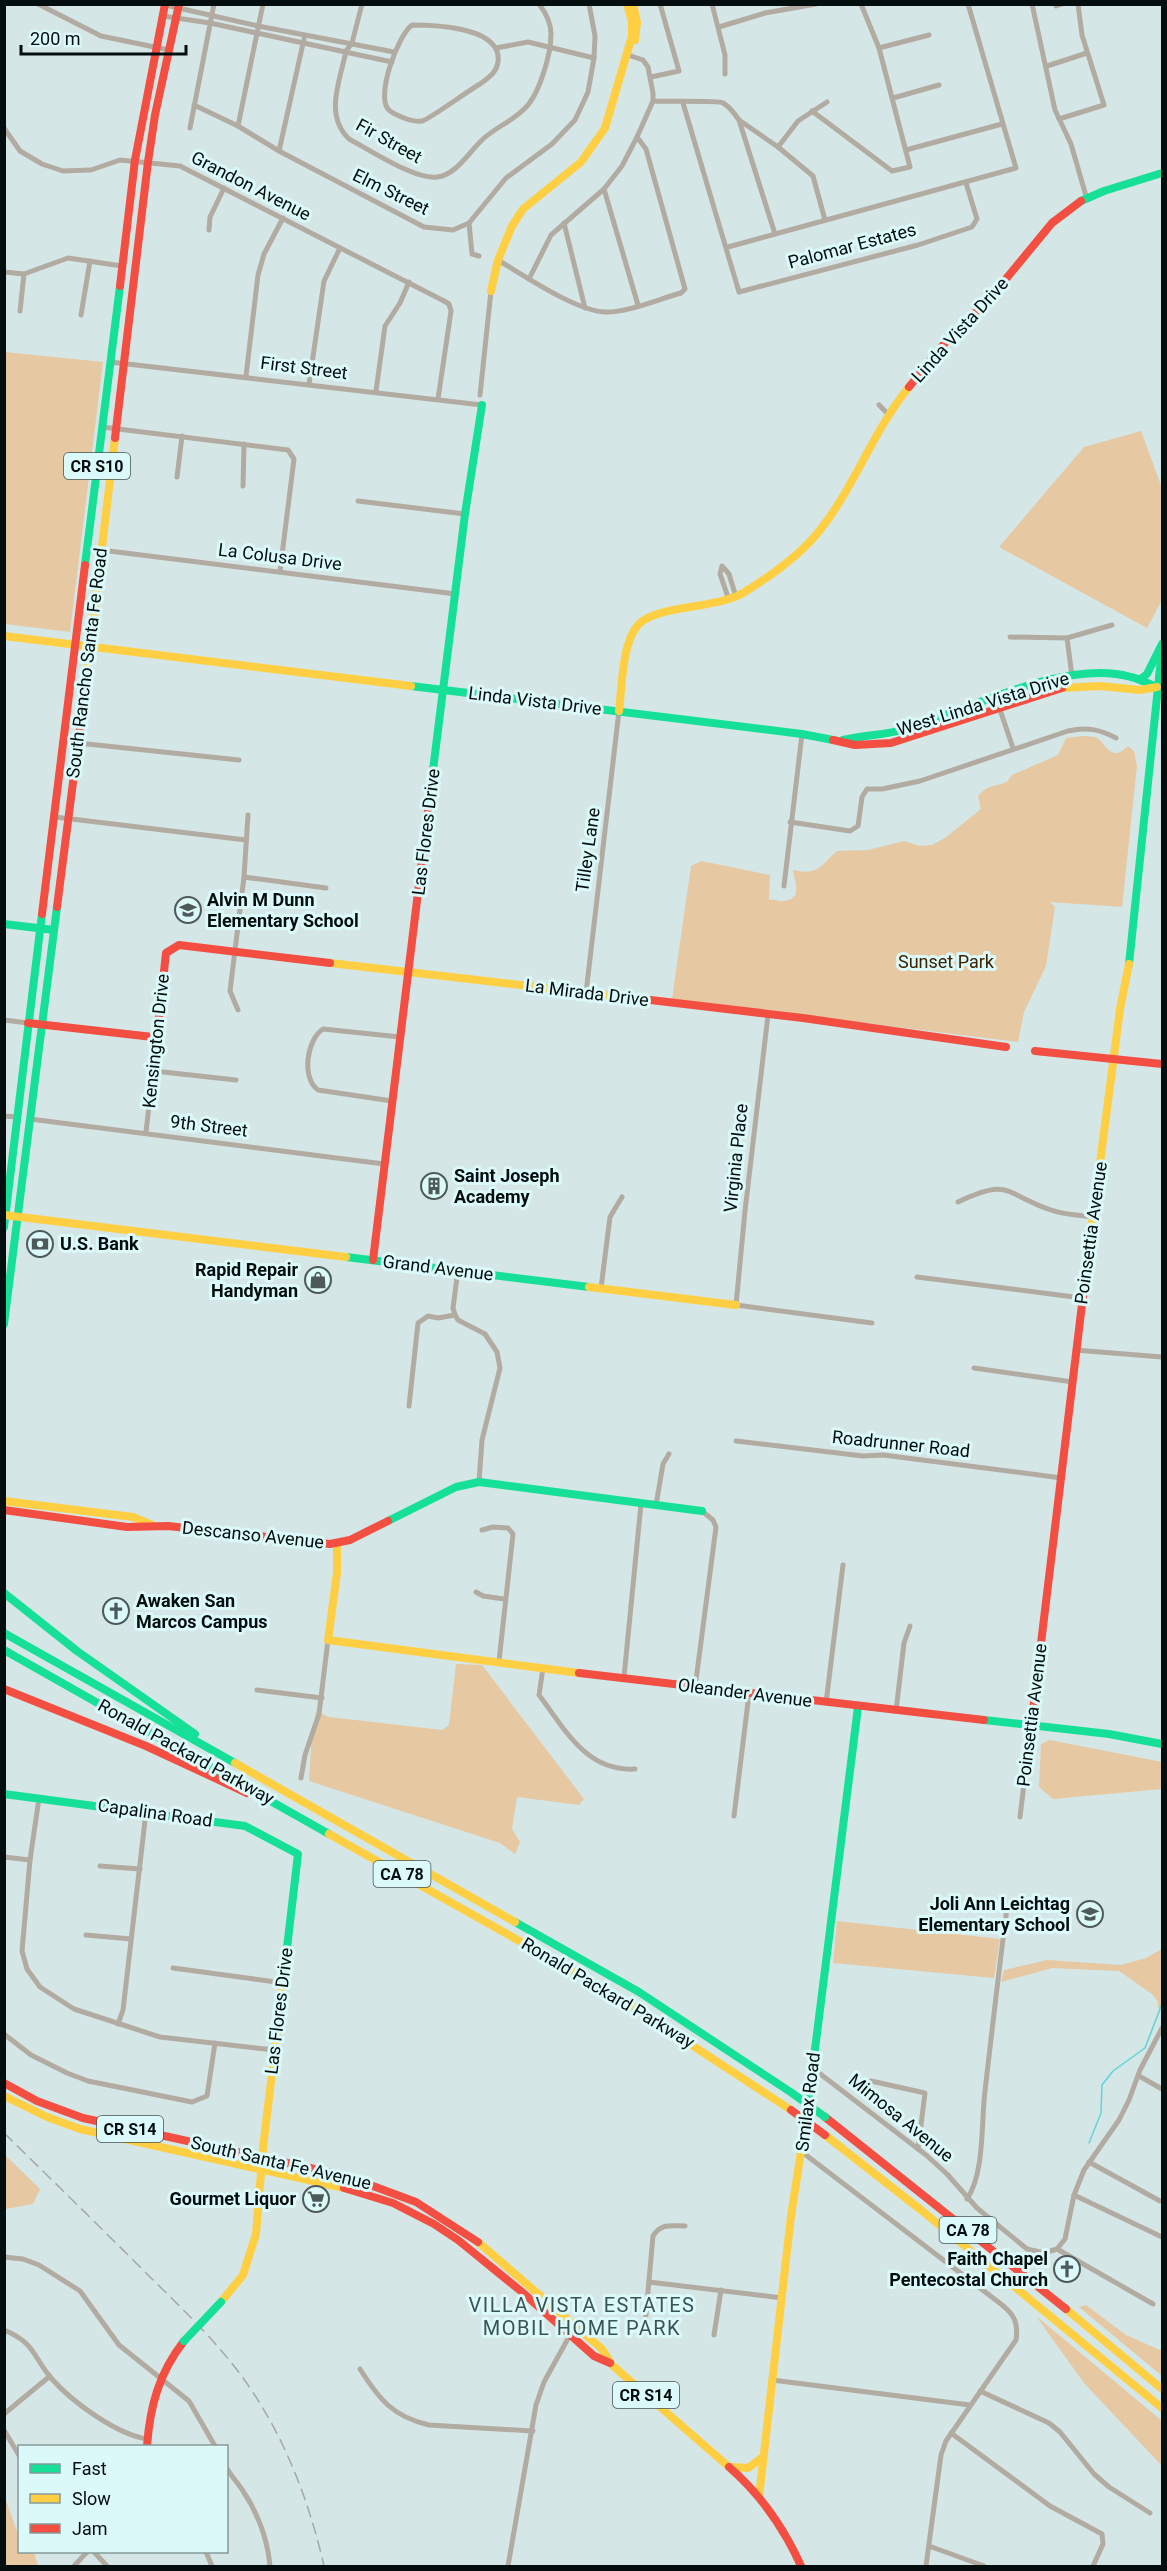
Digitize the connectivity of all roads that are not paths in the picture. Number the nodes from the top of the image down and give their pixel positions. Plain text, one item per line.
1 (38, 4) edge
2 (214, 4) edge
3 (263, 4) edge
4 (362, 4) edge
5 (539, 4) edge
6 (590, 4) edge
7 (627, 4) edge
8 (633, 4) edge
9 (660, 4) edge
10 (712, 4) edge
11 (762, 4) edge
12 (968, 4) edge
13 (1032, 4) edge
14 (1078, 4) edge
15 (165, 5) edge
16 (815, 5) edge
17 (863, 5) edge
18 (178, 6) edge
19 (765, 13) junction
20 (212, 15) junction
21 (163, 16) junction
22 (176, 18) junction
23 (210, 23) junction
24 (719, 27) junction
25 (258, 30) junction
26 (305, 35) junction
27 (928, 35) dead end
28 (303, 43) junction
29 (352, 44) junction
30 (156, 47) junction
31 (496, 48) junction
32 (549, 48) junction
33 (879, 48) junction
34 (169, 50) junction
35 (346, 51) junction
36 (394, 52) junction
37 (1088, 53) junction
38 (628, 55) junction
39 (594, 58) junction
40 (392, 62) junction
41 (1047, 66) junction
42 (725, 74) dead end
43 (651, 77) junction
44 (939, 85) dead end
45 (893, 99) junction
46 (652, 101) junction
47 (826, 102) dead end
48 (683, 103) junction
49 (194, 105) junction
50 (812, 111) junction
51 (1059, 119) junction
52 (739, 120) junction
53 (1002, 124) junction
54 (238, 126) junction
55 (4, 128) edge
56 (190, 128) dead end
57 (637, 137) junction
58 (778, 147) junction
59 (906, 150) junction
60 (279, 151) junction
61 (135, 160) junction
62 (148, 162) junction
63 (1162, 173) edge
64 (966, 183) junction
65 (224, 188) junction
66 (604, 189) junction
67 (1086, 196) junction
68 (283, 218) junction
69 (825, 220) junction
70 (469, 224) junction
71 (564, 224) junction
72 (209, 230) dead end
73 (775, 234) junction
74 (728, 246) junction
75 (340, 248) junction
76 (479, 256) dead end
77 (498, 260) junction
78 (90, 261) junction
79 (122, 266) junction
80 (4, 272) edge
81 (24, 274) junction
82 (529, 279) junction
83 (409, 282) junction
84 (491, 291) joint
85 (638, 305) junction
86 (585, 308) junction
87 (20, 311) dead end
88 (81, 315) dead end
89 (110, 362) junction
90 (123, 363) junction
91 (246, 376) junction
92 (309, 384) junction
93 (376, 391) junction
94 (480, 395) dead end
95 (438, 399) junction
96 (482, 405) joint
97 (879, 405) dead end
98 (889, 415) junction
99 (102, 427) junction
100 (115, 429) junction
101 (182, 436) junction
102 (244, 444) junction
103 (177, 477) dead end
104 (243, 486) dead end
105 (358, 501) dead end
106 (465, 514) junction
107 (100, 550) junction
108 (280, 571) junction
109 (456, 594) junction
110 (732, 598) junction
111 (1112, 625) dead end
112 (4, 636) edge
113 (1010, 637) dead end
114 (1067, 638) junction
115 (75, 644) junction
116 (1162, 644) edge
117 (89, 646) junction
118 (1162, 649) edge
119 (1072, 676) junction
120 (1142, 678) junction
121 (1160, 687) edge
122 (443, 690) junction
123 (996, 698) junction
124 (999, 708) junction
125 (619, 711) junction
126 (802, 734) junction
127 (1116, 738) dead end
128 (842, 741) junction
129 (78, 743) junction
130 (1013, 748) junction
131 (239, 760) dead end
132 (248, 814) dead end
133 (55, 817) junction
134 (68, 819) junction
135 (790, 822) junction
136 (246, 840) junction
137 (244, 877) junction
138 (784, 886) dead end
139 (327, 888) dead end
140 (4, 924) edge
141 (40, 928) junction
142 (54, 930) junction
143 (169, 950) joint
144 (235, 952) junction
145 (408, 972) junction
146 (586, 993) junction
147 (238, 1010) dead end
148 (768, 1015) junction
149 (4, 1020) edge
150 (28, 1023) junction
151 (41, 1024) junction
152 (158, 1035) junction
153 (400, 1038) junction
154 (1006, 1047) dead end
155 (1035, 1051) dead end
156 (1113, 1059) junction
157 (1162, 1064) edge
158 (154, 1071) junction
159 (236, 1080) dead end
160 (392, 1101) junction
161 (4, 1116) edge
162 (17, 1117) junction
163 (30, 1119) junction
164 (146, 1132) junction
165 (384, 1164) junction
166 (622, 1197) dead end
167 (958, 1202) dead end
168 (5, 1215) edge
169 (18, 1216) junction
170 (1094, 1217) junction
171 (4, 1227) edge
172 (373, 1260) junction
173 (458, 1270) junction
174 (917, 1278) dead end
175 (601, 1288) junction
176 (1082, 1298) junction
177 (6, 1300) edge
178 (736, 1305) junction
179 (454, 1315) junction
180 (872, 1323) dead end
181 (4, 1324) edge
182 (1075, 1350) junction
183 (1162, 1357) edge
184 (974, 1368) dead end
185 (1073, 1382) junction
186 (409, 1406) dead end
187 (736, 1441) dead end
188 (669, 1454) dead end
189 (1062, 1478) junction
190 (479, 1482) junction
191 (4, 1501) edge
192 (641, 1504) junction
193 (656, 1505) junction
194 (4, 1510) edge
195 (702, 1511) joint
196 (154, 1525) junction
197 (482, 1530) dead end
198 (337, 1543) junction
199 (843, 1565) dead end
200 (476, 1592) dead end
201 (4, 1593) edge
202 (504, 1599) junction
203 (910, 1626) dead end
204 (4, 1633) edge
205 (328, 1640) junction
206 (4, 1650) edge
207 (499, 1661) junction
208 (543, 1668) junction
209 (624, 1677) junction
210 (695, 1688) junction
211 (4, 1689) edge
212 (257, 1690) dead end
213 (749, 1694) junction
214 (322, 1698) junction
215 (826, 1703) junction
216 (858, 1707) junction
217 (896, 1712) junction
218 (1031, 1726) junction
219 (1162, 1744) edge
220 (207, 1748) junction
221 (635, 1769) dead end
222 (301, 1778) dead end
223 (4, 1794) edge
224 (39, 1798) junction
225 (146, 1811) junction
226 (734, 1816) dead end
227 (1020, 1817) dead end
228 (317, 1827) junction
229 (298, 1854) joint
230 (4, 1857) edge
231 (30, 1860) junction
232 (100, 1866) dead end
233 (140, 1869) junction
234 (1007, 1908) dead end
235 (86, 1935) dead end
236 (131, 1939) junction
237 (173, 1968) dead end
238 (283, 1983) junction
239 (118, 2024) junction
240 (1162, 2028) edge
241 (4, 2034) edge
242 (215, 2043) junction
243 (274, 2050) junction
244 (812, 2070) junction
245 (1139, 2076) junction
246 (871, 2081) dead end
247 (4, 2083) edge
248 (1162, 2089) edge
249 (4, 2096) edge
250 (918, 2149) junction
251 (802, 2152) junction
252 (262, 2157) junction
253 (1089, 2162) junction
254 (261, 2168) junction
255 (1074, 2195) junction
256 (967, 2199) junction
257 (1160, 2201) dead end
258 (685, 2226) dead end
259 (1162, 2237) edge
260 (1057, 2249) junction
261 (4, 2257) edge
262 (649, 2282) junction
263 (721, 2290) junction
264 (782, 2298) junction
265 (1153, 2304) dead end
266 (645, 2325) dead end
267 (4, 2330) edge
268 (714, 2335) dead end
269 (570, 2336) junction
270 (612, 2365) junction
271 (360, 2370) dead end
272 (50, 2376) junction
273 (160, 2378) junction
274 (772, 2380) junction
275 (1162, 2390) edge
276 (980, 2391) junction
277 (970, 2405) junction
278 (1162, 2408) edge
279 (4, 2414) edge
280 (4, 2430) edge
281 (533, 2431) junction
282 (951, 2433) junction
283 (147, 2443) edge
284 (214, 2445) edge
285 (18, 2454) edge
286 (763, 2457) junction
287 (726, 2465) junction
288 (228, 2470) edge
289 (759, 2497) junction
290 (1150, 2513) dead end
291 (929, 2546) junction
292 (86, 2553) edge
293 (95, 2553) edge
294 (74, 2566) edge
295 (107, 2566) edge
296 (270, 2566) edge
297 (508, 2566) edge
298 (801, 2566) edge
299 (926, 2566) edge
300 (984, 2566) edge
301 (1093, 2566) edge

1 - 30 street
2 - 20 street
3 - 25 street
4 - 29 street, Fir Street
5 - 32 street, Fir Street
6 - 39 street
7 - 38 main road
8 - 38 main road
9 - 43 street
10 - 24 street
11 - 19 street
12 - 53 street
13 - 41 street
14 - 37 street
15 - 18 street
15 - 21 main road, South Rancho Santa Fe Road / CR S10
16 - 19 street
17 - 33 street
18 - 20 street
18 - 22 main road, South Rancho Santa Fe Road / CR S10
19 - 24 street
20 - 23 street
20 - 25 street
21 - 22 street
21 - 30 main road, South Rancho Santa Fe Road / CR S10
22 - 23 street
22 - 34 main road, South Rancho Santa Fe Road / CR S10
23 - 25 street
23 - 49 street
24 - 42 street
25 - 26 street
25 - 28 street
25 - 54 street
26 - 28 street
26 - 29 street
27 - 33 street
28 - 35 street
28 - 60 street
29 - 35 street, Fir Street
29 - 36 street
30 - 34 street
30 - 61 main road, South Rancho Santa Fe Road / CR S10
31 - 32 street
31 - 36 street
31 - 40 street
32 - 35 street, Fir Street
32 - 39 street
33 - 45 street
34 - 62 main road, South Rancho Santa Fe Road / CR S10
35 - 40 street
36 - 40 street
37 - 41 street
37 - 51 street
38 - 43 street
38 - 77 main road
39 - 70 street
41 - 51 street
43 - 46 street
44 - 45 street
45 - 59 street
46 - 48 street
46 - 57 street
47 - 50 street
48 - 52 street
48 - 74 street
49 - 54 street, Elm Street
49 - 56 street
50 - 58 street
50 - 59 street
51 - 67 street
52 - 58 street
52 - 73 street
53 - 59 street
53 - 64 street
54 - 60 street, Elm Street
55 - 61 street, Grandon Avenue
57 - 66 street
57 - 85 street
58 - 69 street
60 - 70 street, Elm Street
61 - 62 street, Grandon Avenue
61 - 79 main road, South Rancho Santa Fe Road / CR S10
62 - 65 street, Grandon Avenue
62 - 90 main road, South Rancho Santa Fe Road / CR S10
63 - 67 main road, Linda Vista Drive
64 - 69 street
64 - 74 street, Palomar Estates
65 - 68 street, Grandon Avenue
65 - 72 street
66 - 71 street
66 - 85 street
67 - 98 main road, Linda Vista Drive
68 - 75 street, Grandon Avenue
68 - 91 street
69 - 73 street
70 - 76 street
71 - 82 street
71 - 86 street
73 - 74 street
75 - 83 street, Grandon Avenue
75 - 92 street
77 - 82 street
77 - 84 main road
78 - 79 street
78 - 81 street
78 - 88 street
79 - 89 main road, South Rancho Santa Fe Road / CR S10
80 - 81 street
81 - 87 street
82 - 86 street
83 - 93 street
83 - 95 street, Grandon Avenue
84 - 94 street
85 - 86 street
89 - 90 street, First Street
89 - 99 main road, South Rancho Santa Fe Road / CR S10
90 - 91 street, First Street
90 - 100 main road, South Rancho Santa Fe Road / CR S10
91 - 92 street, First Street
92 - 93 street, First Street
93 - 95 street, First Street
95 - 96 street, First Street
96 - 106 main road, Las Flores Drive
97 - 98 street
98 - 110 main road, Linda Vista Drive
99 - 100 street
99 - 115 main road, South Rancho Santa Fe Road / CR S10
100 - 101 street
100 - 107 main road, South Rancho Santa Fe Road / CR S10
101 - 102 street
101 - 103 street
102 - 104 street
102 - 108 street
105 - 106 street
106 - 109 main road, Las Flores Drive
107 - 108 street, La Colusa Drive
107 - 117 main road, South Rancho Santa Fe Road / CR S10
108 - 109 street, La Colusa Drive
109 - 122 main road, Las Flores Drive
110 - 110 street
110 - 125 main road, Linda Vista Drive
111 - 114 street
112 - 115 main road, Linda Vista Drive
113 - 114 street
114 - 119 street
115 - 117 main road, Linda Vista Drive
115 - 133 main road, South Rancho Santa Fe Road / CR S10
116 - 120 main road
117 - 122 main road, Linda Vista Drive
117 - 129 main road, South Rancho Santa Fe Road / CR S10
118 - 121 main road, Poinsettia Avenue
119 - 120 main road, West Linda Vista Drive
119 - 123 main road, West Linda Vista Drive
120 - 121 main road, West Linda Vista Drive
121 - 124 main road, West Linda Vista Drive
121 - 156 main road, Poinsettia Avenue
122 - 125 main road, Linda Vista Drive
122 - 145 main road, Las Flores Drive
123 - 124 street
123 - 128 main road, West Linda Vista Drive
124 - 128 main road, West Linda Vista Drive
124 - 130 street
125 - 126 main road, West Linda Vista Drive
125 - 146 street, Tilley Lane
126 - 128 main road, West Linda Vista Drive
126 - 135 street
127 - 130 street
129 - 131 street
129 - 134 main road, South Rancho Santa Fe Road / CR S10
130 - 135 street
132 - 136 street
133 - 134 street
133 - 141 main road, South Rancho Santa Fe Road / CR S10
134 - 136 street
134 - 142 main road, South Rancho Santa Fe Road / CR S10
135 - 138 street
136 - 137 street
137 - 139 street
137 - 144 street
140 - 141 main road
141 - 142 main road
141 - 150 main road, South Rancho Santa Fe Road / CR S10
142 - 151 main road, South Rancho Santa Fe Road / CR S10
143 - 144 main road, La Mirada Drive
143 - 152 main road, Kensington Drive
144 - 145 main road, La Mirada Drive
144 - 147 street
145 - 146 main road, La Mirada Drive
145 - 153 main road, Las Flores Drive
146 - 148 main road, La Mirada Drive
148 - 154 main road, La Mirada Drive
148 - 178 street, Virginia Place
149 - 150 street
150 - 151 main road
150 - 162 main road, South Rancho Santa Fe Road / CR S10
151 - 152 main road
151 - 163 main road, South Rancho Santa Fe Road / CR S10
152 - 158 street, Kensington Drive
153 - 160 main road, Las Flores Drive
153 - 160 street
155 - 156 main road
156 - 157 main road
156 - 170 main road, Poinsettia Avenue
158 - 159 street
158 - 164 street, Kensington Drive
160 - 165 main road, Las Flores Drive
161 - 162 street
162 - 168 main road, South Rancho Santa Fe Road / CR S10
163 - 164 street, 9th Street
163 - 169 main road, South Rancho Santa Fe Road / CR S10
164 - 165 street, 9th Street
165 - 172 main road, Las Flores Drive
166 - 175 street
167 - 170 street
168 - 169 main road, Grand Avenue
168 - 171 main road, South Rancho Santa Fe Road / CR S10
169 - 172 main road, Grand Avenue
169 - 177 main road, South Rancho Santa Fe Road / CR S10
170 - 176 main road, Poinsettia Avenue
172 - 173 main road, Grand Avenue
173 - 175 main road, Grand Avenue
173 - 179 street
174 - 176 street
175 - 178 main road, Grand Avenue
176 - 182 main road, Poinsettia Avenue
177 - 181 main road, South Rancho Santa Fe Road / CR S10
178 - 180 street, Grand Avenue
179 - 186 street
179 - 190 street
182 - 183 street
182 - 185 main road, Poinsettia Avenue
184 - 185 street
185 - 189 main road, Poinsettia Avenue
187 - 189 street, Roadrunner Road
188 - 193 street
189 - 218 main road, Poinsettia Avenue
190 - 192 main road, Descanso Avenue
190 - 198 main road, Descanso Avenue
191 - 196 main road
192 - 193 main road, Descanso Avenue
192 - 209 street
193 - 195 main road, Descanso Avenue
194 - 196 main road, Descanso Avenue
195 - 210 street
196 - 198 main road, Descanso Avenue
197 - 202 street
198 - 205 main road
199 - 215 street
200 - 202 street
201 - 220 main road
202 - 207 street
203 - 217 street
204 - 220 main road, Ronald Packard Parkway / CA 78
205 - 207 main road, Oleander Avenue
205 - 214 street
206 - 228 main road, Ronald Packard Parkway / CA 78
207 - 208 main road, Oleander Avenue
208 - 209 main road, Oleander Avenue
208 - 221 street
209 - 210 main road, Oleander Avenue
210 - 213 main road, Oleander Avenue
211 - 228 main road
212 - 214 street
213 - 215 main road, Oleander Avenue
213 - 226 street
214 - 222 street
215 - 216 main road, Oleander Avenue
216 - 217 main road, Oleander Avenue
216 - 244 main road, Smilax Road
217 - 218 main road, Oleander Avenue
218 - 219 main road, Oleander Avenue
218 - 227 street, Poinsettia Avenue
220 - 275 main road, Ronald Packard Parkway / CA 78, bridge
223 - 224 main road, Capalina Road
224 - 225 main road, Capalina Road
224 - 231 street
225 - 229 main road, Capalina Road
225 - 233 street
228 - 278 main road, Ronald Packard Parkway / CA 78, bridge
229 - 238 main road, Las Flores Drive
230 - 231 street
231 - 239 street
232 - 233 street
233 - 236 street
234 - 256 street
235 - 236 street
236 - 239 street
237 - 238 street
238 - 243 main road, Las Flores Drive
239 - 242 street
240 - 245 street
241 - 242 street
242 - 243 street
243 - 252 main road, Las Flores Drive
244 - 250 street, Mimosa Avenue
244 - 251 main road, Smilax Road
245 - 248 street
245 - 253 street
246 - 250 street
247 - 252 main road, South Santa Fe Avenue / CR S14
249 - 254 main road, South Santa Fe Avenue / CR S14
250 - 256 street, Mimosa Avenue
251 - 264 main road, Smilax Road
251 - 276 street
252 - 254 main road, Las Flores Drive
252 - 270 main road, South Santa Fe Avenue / CR S14
253 - 255 street
253 - 257 street
254 - 269 main road, South Santa Fe Avenue / CR S14
254 - 273 main road, Las Flores Drive, bridge
255 - 259 street
255 - 260 street
256 - 260 street, Mimosa Avenue
258 - 262 street
260 - 265 street
261 - 273 street
262 - 263 street
262 - 266 street
263 - 264 street
263 - 268 street
264 - 274 main road, Smilax Road
267 - 272 street
269 - 270 main road, South Santa Fe Avenue / CR S14
269 - 281 street
270 - 287 main road, South Santa Fe Avenue / CR S14
271 - 281 street
272 - 279 street
272 - 283 street
273 - 283 main road, Las Flores Drive
273 - 284 street
274 - 277 street
274 - 286 main road, Smilax Road
276 - 277 street
276 - 290 street
277 - 282 street
280 - 285 street
281 - 297 street
282 - 291 street
282 - 301 street
286 - 287 main road
286 - 289 main road, Smilax Road
287 - 289 main road, South Santa Fe Avenue / CR S14
288 - 296 street
289 - 298 main road, South Santa Fe Avenue / CR S14
291 - 299 street
291 - 300 street
292 - 294 street
293 - 295 street

